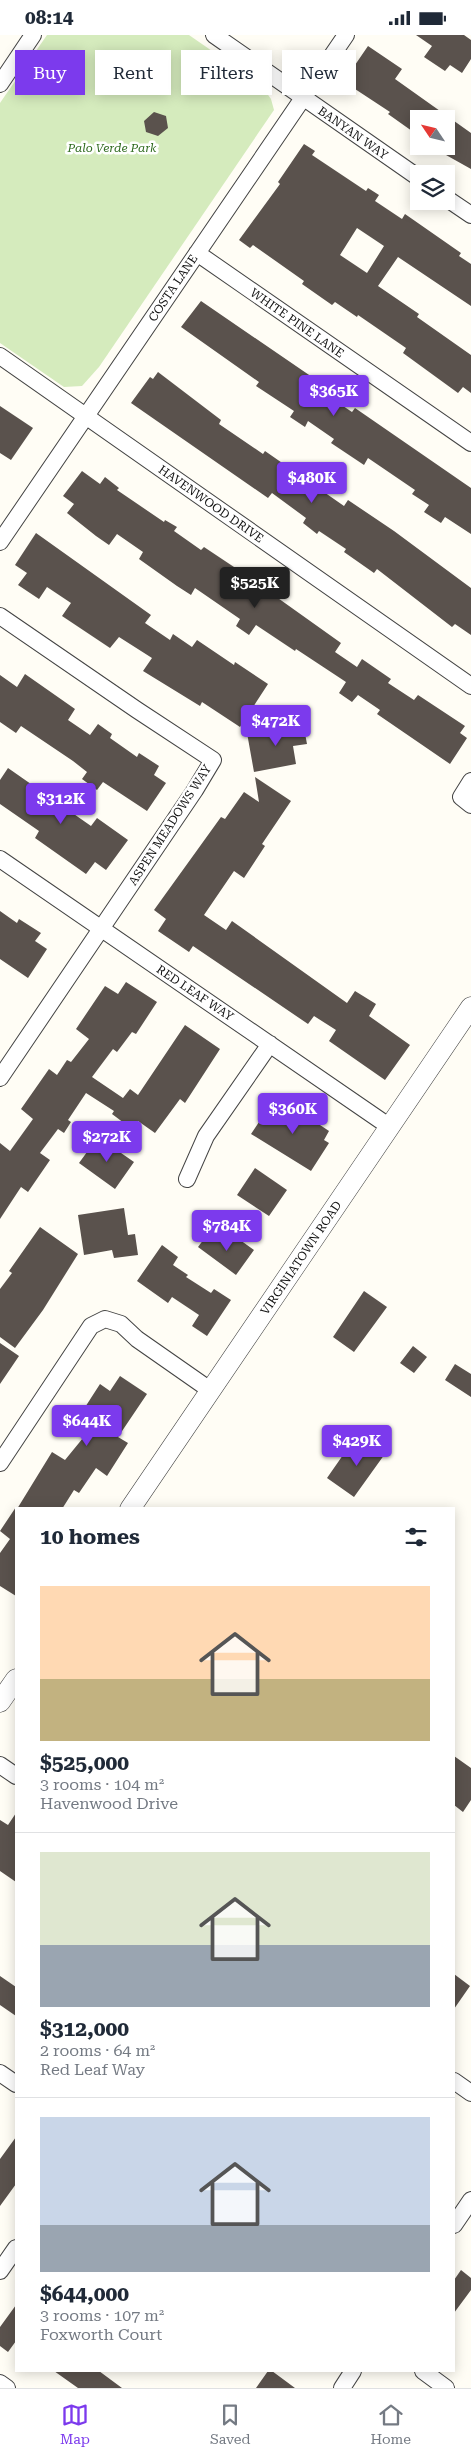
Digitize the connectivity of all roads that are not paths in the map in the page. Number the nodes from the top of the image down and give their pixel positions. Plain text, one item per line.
1 (33, 35) edge
2 (214, 35) edge
3 (346, 35) edge
4 (0, 83) edge
5 (303, 97) junction
6 (410, 172) edge
7 (455, 204) edge
8 (471, 215) edge
9 (197, 253) junction
10 (0, 356) edge
11 (86, 416) junction
12 (471, 443) edge
13 (0, 542) edge
14 (0, 616) edge
15 (471, 687) edge
16 (471, 781) edge
17 (466, 801) edge
18 (0, 859) edge
19 (101, 928) junction
20 (471, 1007) edge
21 (270, 1044) junction
22 (0, 1078) edge
23 (390, 1127) junction
24 (187, 1179) dead end
25 (210, 1390) junction
26 (0, 1463) edge
27 (131, 1507) edge
28 (15, 1680) edge
29 (0, 1703) edge
30 (0, 1765) edge
31 (15, 1776) edge
32 (0, 2073) edge
33 (455, 2082) edge
34 (15, 2083) edge
35 (471, 2093) edge
36 (471, 2200) edge
37 (455, 2224) edge
38 (15, 2249) edge
39 (0, 2271) edge
40 (352, 2372) edge
41 (424, 2372) edge
42 (0, 2383) edge
43 (7, 2388) edge
44 (342, 2388) edge
45 (446, 2388) edge

1 - 4 street
2 - 5 street, BANYAN WAY
3 - 5 street, COSTA LANE
5 - 6 street, BANYAN WAY
5 - 9 street, COSTA LANE
7 - 8 street
9 - 11 street, COSTA LANE
9 - 12 street, WHITE PINE LANE
10 - 11 street, HAVENWOOD DRIVE
11 - 13 street, COSTA LANE
11 - 15 street, HAVENWOOD DRIVE
14 - 19 street, ASPEN MEADOWS WAY
16 - 17 street
18 - 19 street, RED LEAF WAY
19 - 21 street, RED LEAF WAY
19 - 22 street, ASPEN MEADOWS WAY
20 - 23 street, VIRGINIATOWN ROAD
21 - 23 street, RED LEAF WAY
21 - 24 street
23 - 25 street, VIRGINIATOWN ROAD
25 - 26 street
25 - 27 street, VIRGINIATOWN ROAD
28 - 29 street
30 - 31 street
32 - 34 street
33 - 35 street
36 - 37 street
38 - 39 street
40 - 44 street
41 - 45 street
42 - 43 street

